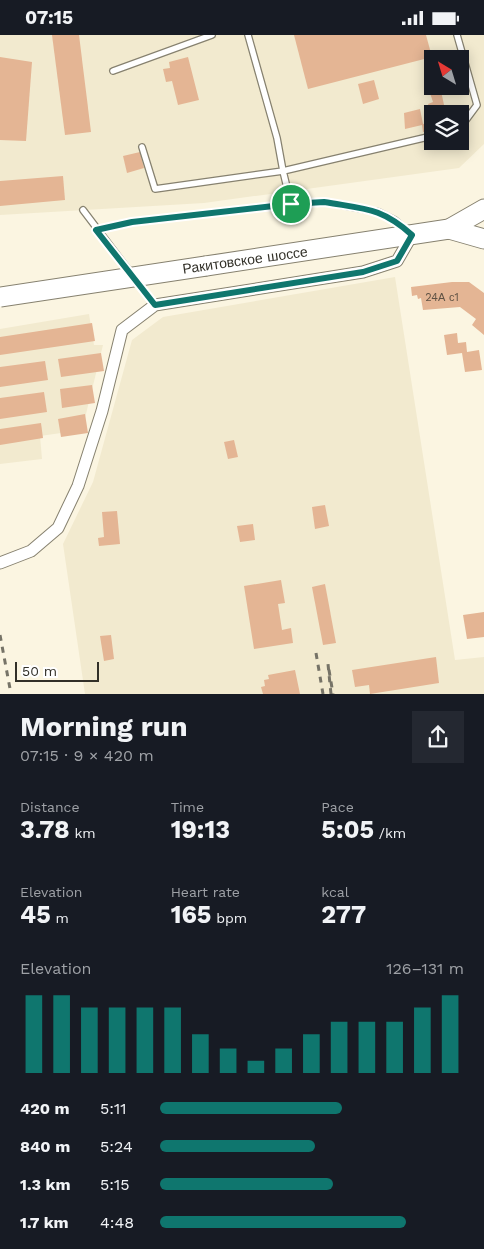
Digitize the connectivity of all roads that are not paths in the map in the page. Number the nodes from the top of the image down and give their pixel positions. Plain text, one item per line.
1 (212, 35) edge
2 (248, 35) edge
3 (457, 35) edge
4 (113, 71) dead end
5 (469, 116) edge
6 (424, 137) edge
7 (142, 147) dead end
8 (283, 171) junction
9 (291, 204) junction
10 (484, 209) edge
11 (83, 210) dead end
12 (449, 229) junction
13 (96, 230) junction
14 (412, 235) junction
15 (484, 239) edge
16 (0, 297) edge
17 (155, 305) junction
18 (0, 563) edge

1 - 4 lane
2 - 8 lane
3 - 5 lane
6 - 8 lane
7 - 8 lane
8 - 9 lane
9 - 13 lane
9 - 14 lane
10 - 12 main road, Ракитовское шоссе
11 - 13 lane
12 - 14 main road, Ракитовское шоссе
12 - 15 main road
13 - 17 lane
14 - 16 main road, Ракитовское шоссе, bridge
14 - 17 street
17 - 18 street

